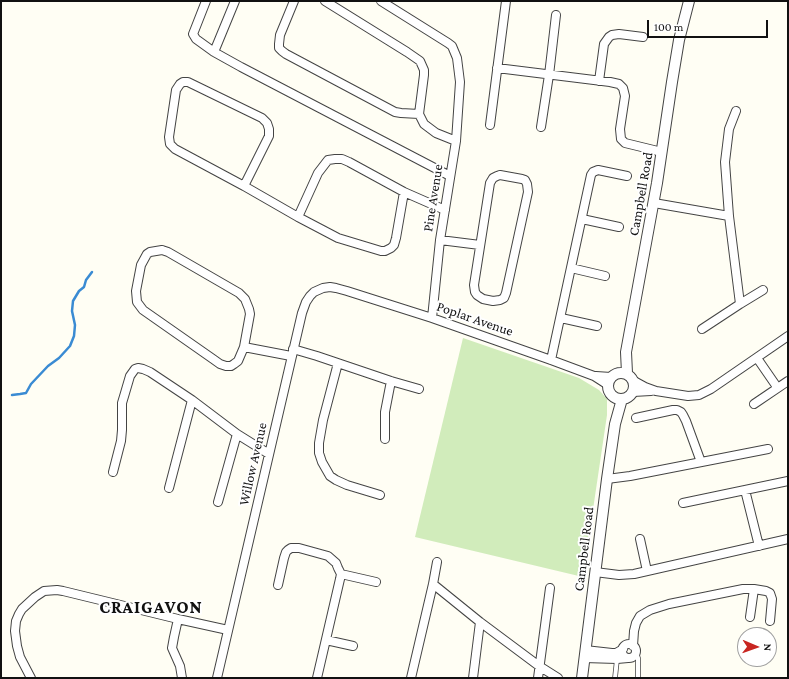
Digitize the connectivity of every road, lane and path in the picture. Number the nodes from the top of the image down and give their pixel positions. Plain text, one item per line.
1 (206, 1) edge
2 (235, 1) edge
3 (294, 1) edge
4 (325, 1) edge
5 (381, 1) edge
6 (506, 1) edge
7 (689, 1) edge
8 (556, 15) dead end
9 (643, 37) dead end
10 (214, 52) junction
11 (497, 68) junction
12 (548, 74) junction
13 (599, 81) junction
14 (736, 111) dead end
15 (419, 114) junction
16 (490, 125) dead end
17 (541, 127) dead end
18 (456, 141) junction
19 (662, 152) junction
20 (450, 176) junction
21 (627, 176) dead end
22 (244, 186) junction
23 (404, 192) junction
24 (654, 203) junction
25 (444, 210) junction
26 (729, 216) junction
27 (298, 217) junction
28 (582, 218) junction
29 (619, 227) dead end
30 (440, 240) junction
31 (480, 245) junction
32 (571, 268) junction
33 (605, 276) dead end
34 (347, 290) joint
35 (763, 290) dead end
36 (740, 304) junction
37 (432, 318) junction
38 (561, 318) junction
39 (597, 326) dead end
40 (702, 330) dead end
41 (788, 336) edge
42 (244, 347) junction
43 (292, 353) junction
44 (757, 358) junction
45 (551, 360) junction
46 (338, 363) junction
47 (616, 377) junction
48 (788, 380) edge
49 (391, 381) junction
50 (634, 381) junction
51 (777, 387) junction
52 (419, 389) dead end
53 (656, 391) junction
54 (633, 392) junction
55 (619, 398) junction
56 (192, 400) junction
57 (754, 404) dead end
58 (636, 418) dead end
59 (237, 434) junction
60 (385, 439) dead end
61 (768, 449) dead end
62 (269, 454) junction
63 (701, 462) junction
64 (113, 472) dead end
65 (607, 479) junction
66 (788, 481) edge
67 (169, 488) dead end
68 (745, 490) junction
69 (380, 495) dead end
70 (218, 502) dead end
71 (683, 504) dead end
72 (640, 538) dead end
73 (788, 539) edge
74 (759, 546) junction
75 (437, 562) dead end
76 (647, 571) junction
77 (595, 572) junction
78 (340, 574) junction
79 (376, 582) dead end
80 (433, 584) junction
81 (278, 585) dead end
82 (550, 588) dead end
83 (754, 589) junction
84 (750, 617) dead end
85 (178, 620) junction
86 (770, 621) dead end
87 (480, 622) junction
88 (228, 630) junction
89 (326, 640) junction
90 (352, 646) dead end
91 (630, 648) junction
92 (585, 654) junction
93 (617, 659) junction
94 (539, 666) junction
95 (32, 678) edge
96 (182, 678) edge
97 (217, 678) edge
98 (317, 678) edge
99 (411, 678) edge
100 (473, 678) edge
101 (538, 678) edge
102 (558, 678) edge
103 (582, 678) edge
104 (614, 678) edge
105 (638, 678) edge

1 - 10 street
2 - 10 street
3 - 15 street
4 - 15 street
5 - 18 street, Pine Avenue
6 - 11 street
7 - 19 street, Campbell Road
8 - 12 street
9 - 13 street
10 - 20 street
11 - 12 street
11 - 16 street
12 - 13 street
12 - 17 street
13 - 19 street
14 - 26 street
15 - 18 street
18 - 20 street, Pine Avenue
19 - 24 street, Campbell Road
20 - 25 street, Pine Avenue
21 - 28 street
22 - 22 street
22 - 27 street
23 - 25 street
23 - 27 street
23 - 27 street
24 - 26 street
24 - 47 street, Campbell Road
25 - 30 street, Pine Avenue
26 - 36 street
28 - 29 street
28 - 32 street
30 - 31 street
30 - 37 street, Pine Avenue
31 - 31 street
32 - 33 street
32 - 38 street
34 - 37 street, Poplar Avenue
34 - 43 street, Willow Avenue
35 - 36 street
36 - 40 street
37 - 45 street, Poplar Avenue
38 - 39 street
38 - 45 street
41 - 44 street
42 - 42 street
42 - 43 street
43 - 46 street
43 - 62 street, Willow Avenue
44 - 51 street
44 - 53 street
45 - 47 street, Poplar Avenue
46 - 49 street
46 - 69 street
47 - 50 street
47 - 55 street
48 - 51 street
49 - 52 street
49 - 60 street
50 - 53 street
50 - 54 street
51 - 57 street
53 - 54 street
54 - 55 street
55 - 65 street, Campbell Road
56 - 59 street
56 - 64 street
56 - 67 street
58 - 63 street
59 - 62 street
59 - 70 street
61 - 63 street
62 - 88 street, Willow Avenue
63 - 65 street
65 - 77 street, Campbell Road
66 - 68 street
68 - 71 street
68 - 74 street
72 - 76 street
73 - 74 street
74 - 76 street
75 - 80 street
76 - 77 street
77 - 92 street, Campbell Road
78 - 79 street
78 - 81 street
78 - 89 street
80 - 87 street
80 - 99 street
82 - 94 street
83 - 84 street
83 - 86 street
83 - 91 street
85 - 88 street
85 - 95 street
85 - 96 street
87 - 94 street
87 - 100 street
88 - 97 street, Willow Avenue
89 - 90 street
89 - 98 street
91 - 92 street
91 - 93 street
91 - 105 lane
92 - 93 street
92 - 103 street, Campbell Road
93 - 104 lane
94 - 101 street
94 - 102 street

